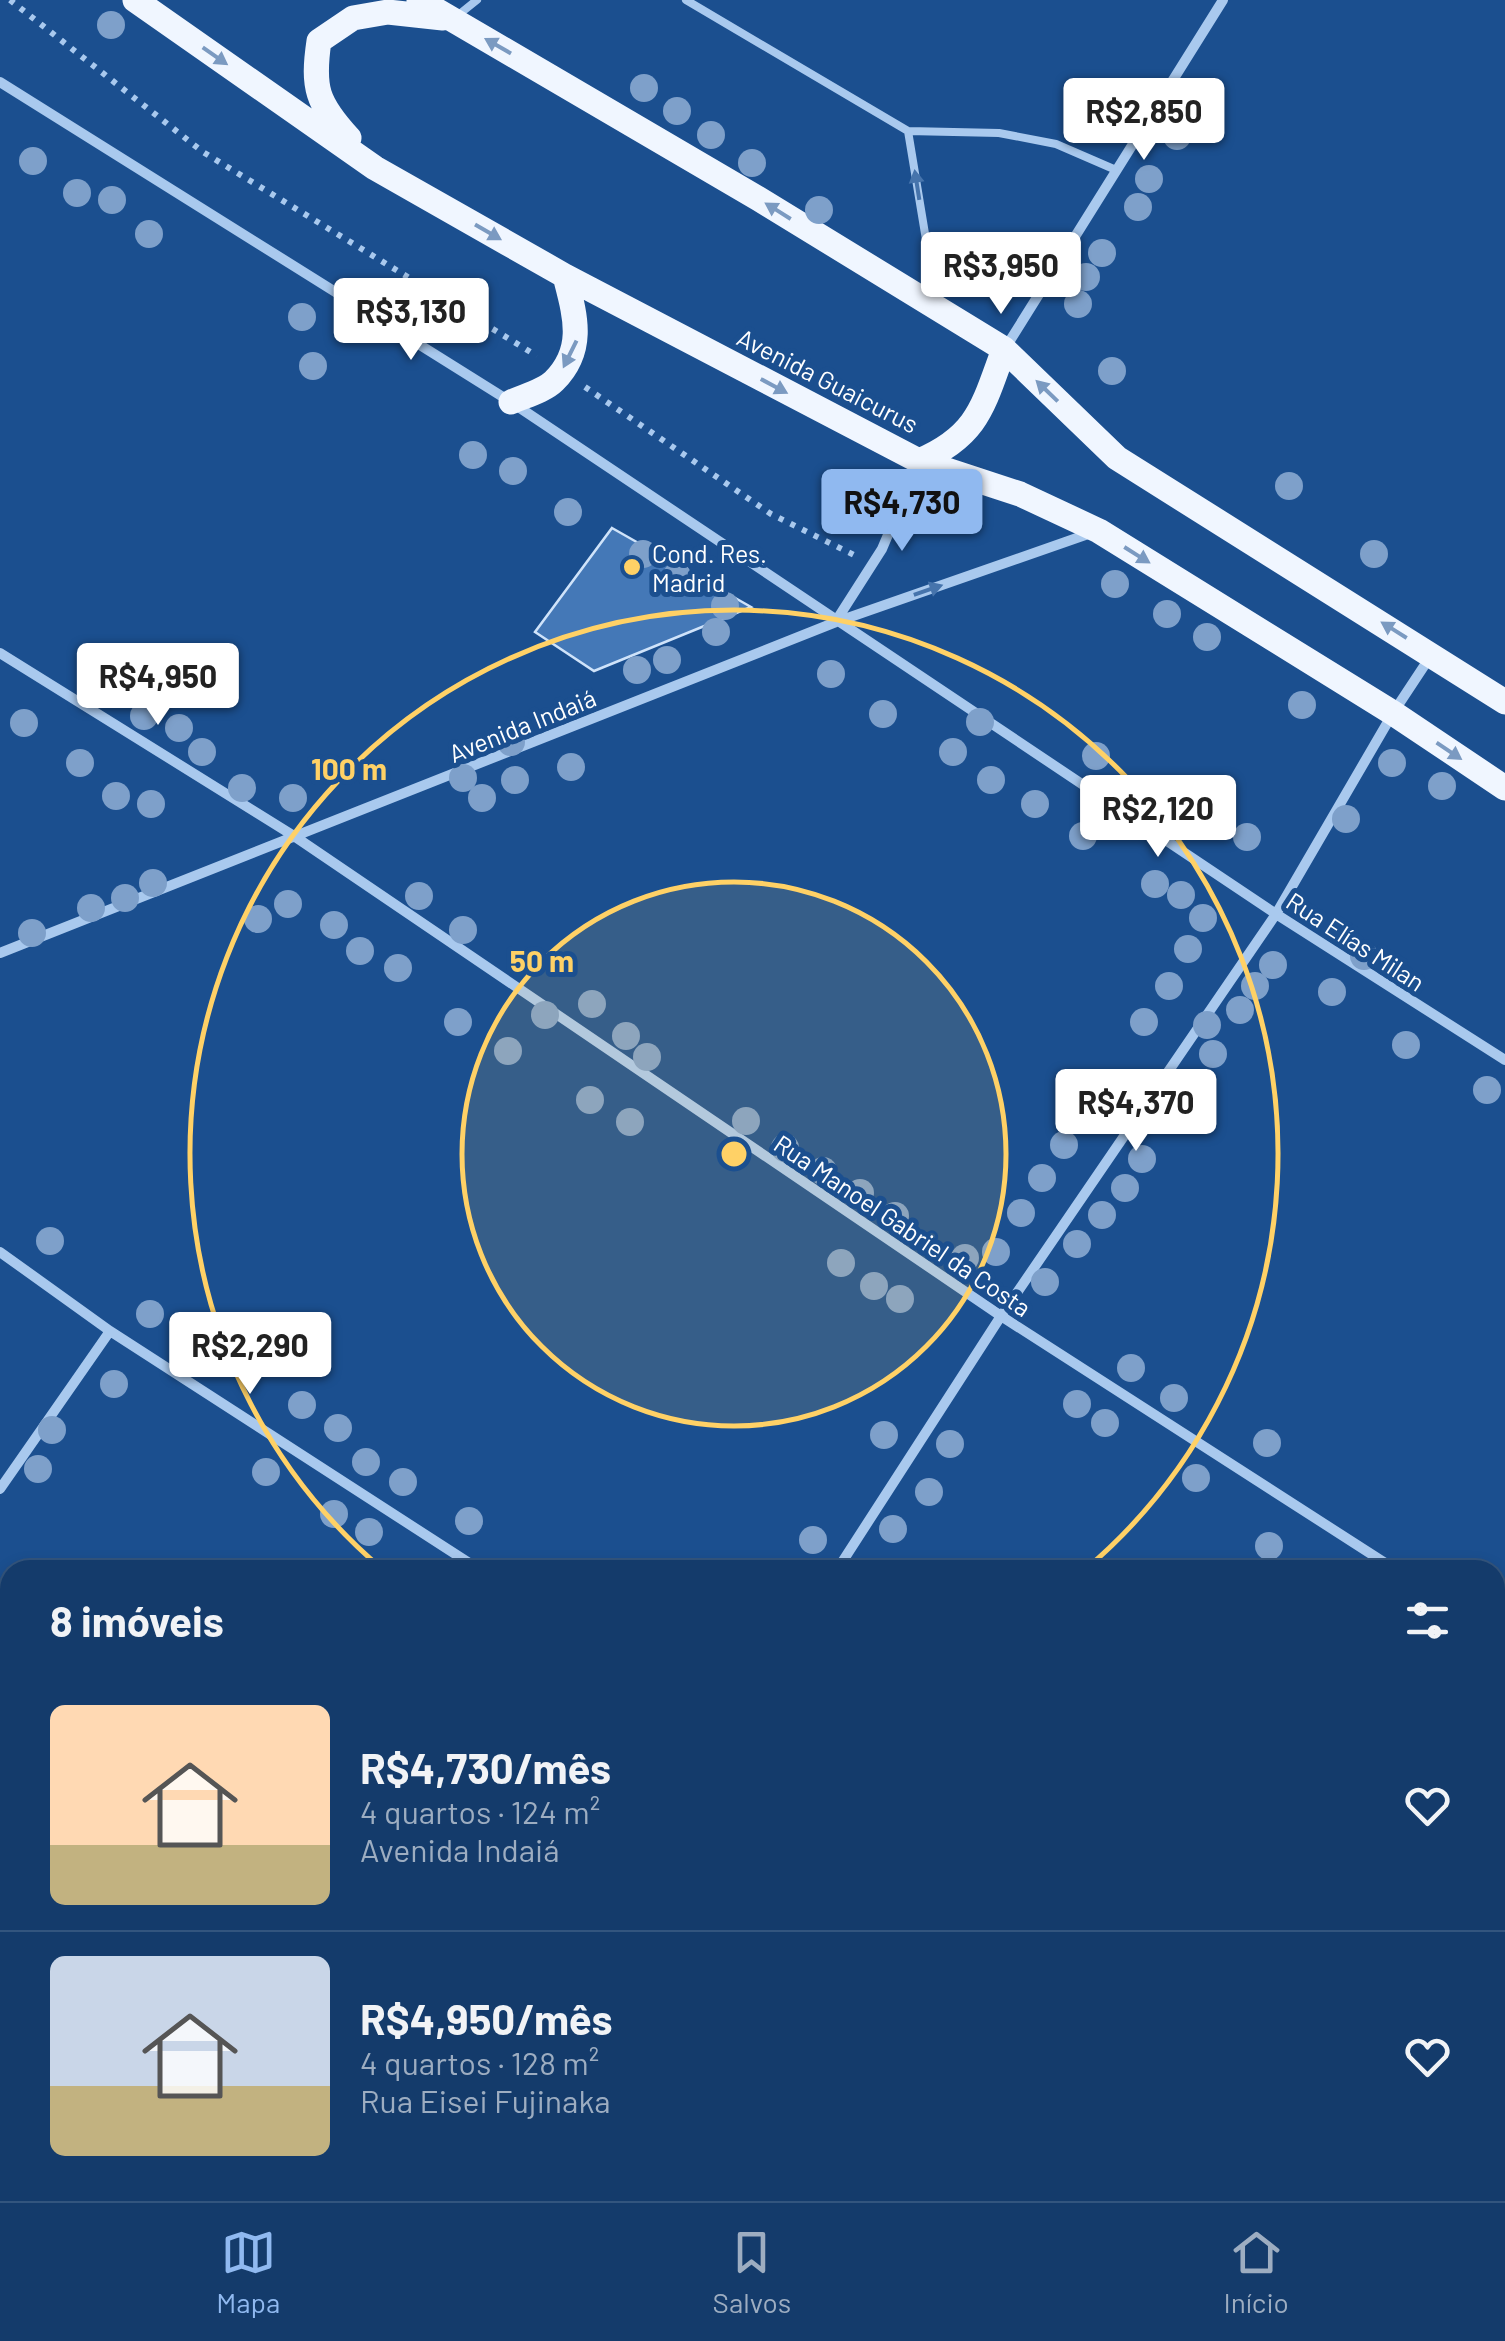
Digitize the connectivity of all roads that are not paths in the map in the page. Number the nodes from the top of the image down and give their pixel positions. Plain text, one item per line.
1 (135, 0) edge
2 (419, 0) edge
3 (478, 0) edge
4 (686, 0) edge
5 (1223, 0) edge
6 (453, 19) junction
7 (0, 82) edge
8 (908, 130) junction
9 (375, 168) junction
10 (1116, 170) junction
11 (565, 276) junction
12 (938, 309) junction
13 (1004, 349) junction
14 (511, 402) junction
15 (919, 461) junction
16 (1099, 531) junction
17 (836, 622) junction
18 (0, 653) edge
19 (1432, 654) junction
20 (1505, 702) edge
21 (1393, 713) junction
22 (1505, 788) edge
23 (294, 836) junction
24 (1276, 914) junction
25 (0, 952) edge
26 (1505, 1060) edge
27 (0, 1252) edge
28 (1000, 1316) junction
29 (110, 1332) junction
30 (0, 1489) edge
31 (464, 1560) edge
32 (842, 1560) edge
33 (1380, 1560) edge

1 -> 9 main road, Avenida Guaicurus
2 - 6 main road
3 - 6 lane
4 - 8 lane
5 - 10 street
6 - 9 main road
12 -> 6 main road
7 - 14 street, Rua Elías Milan
8 - 10 lane
12 -> 8 lane
9 -> 11 main road, Avenida Guaicurus
10 - 13 street
11 -> 14 main road
11 -> 15 main road, Avenida Guaicurus
12 - 13 main road
13 - 15 main road
19 -> 13 main road
14 - 17 street, Rua Elías Milan
15 - 16 main road, Avenida Guaicurus
15 - 17 street
17 -> 16 street, Avenida Indaiá
16 -> 21 main road, Avenida Guaicurus
17 - 23 street, Avenida Indaiá
17 - 24 street, Rua Elías Milan
18 - 23 street, Rua Manoel Gabriel da Costa
19 - 20 main road
19 - 21 street
21 -> 22 main road, Avenida Guaicurus
21 - 24 street
23 - 25 street, Avenida Indaiá
23 - 28 street, Rua Manoel Gabriel da Costa
24 - 26 street, Rua Elías Milan
24 - 28 street
27 - 29 street
28 - 32 street
28 - 33 street, Rua Manoel Gabriel da Costa
29 - 30 street
29 - 31 street

